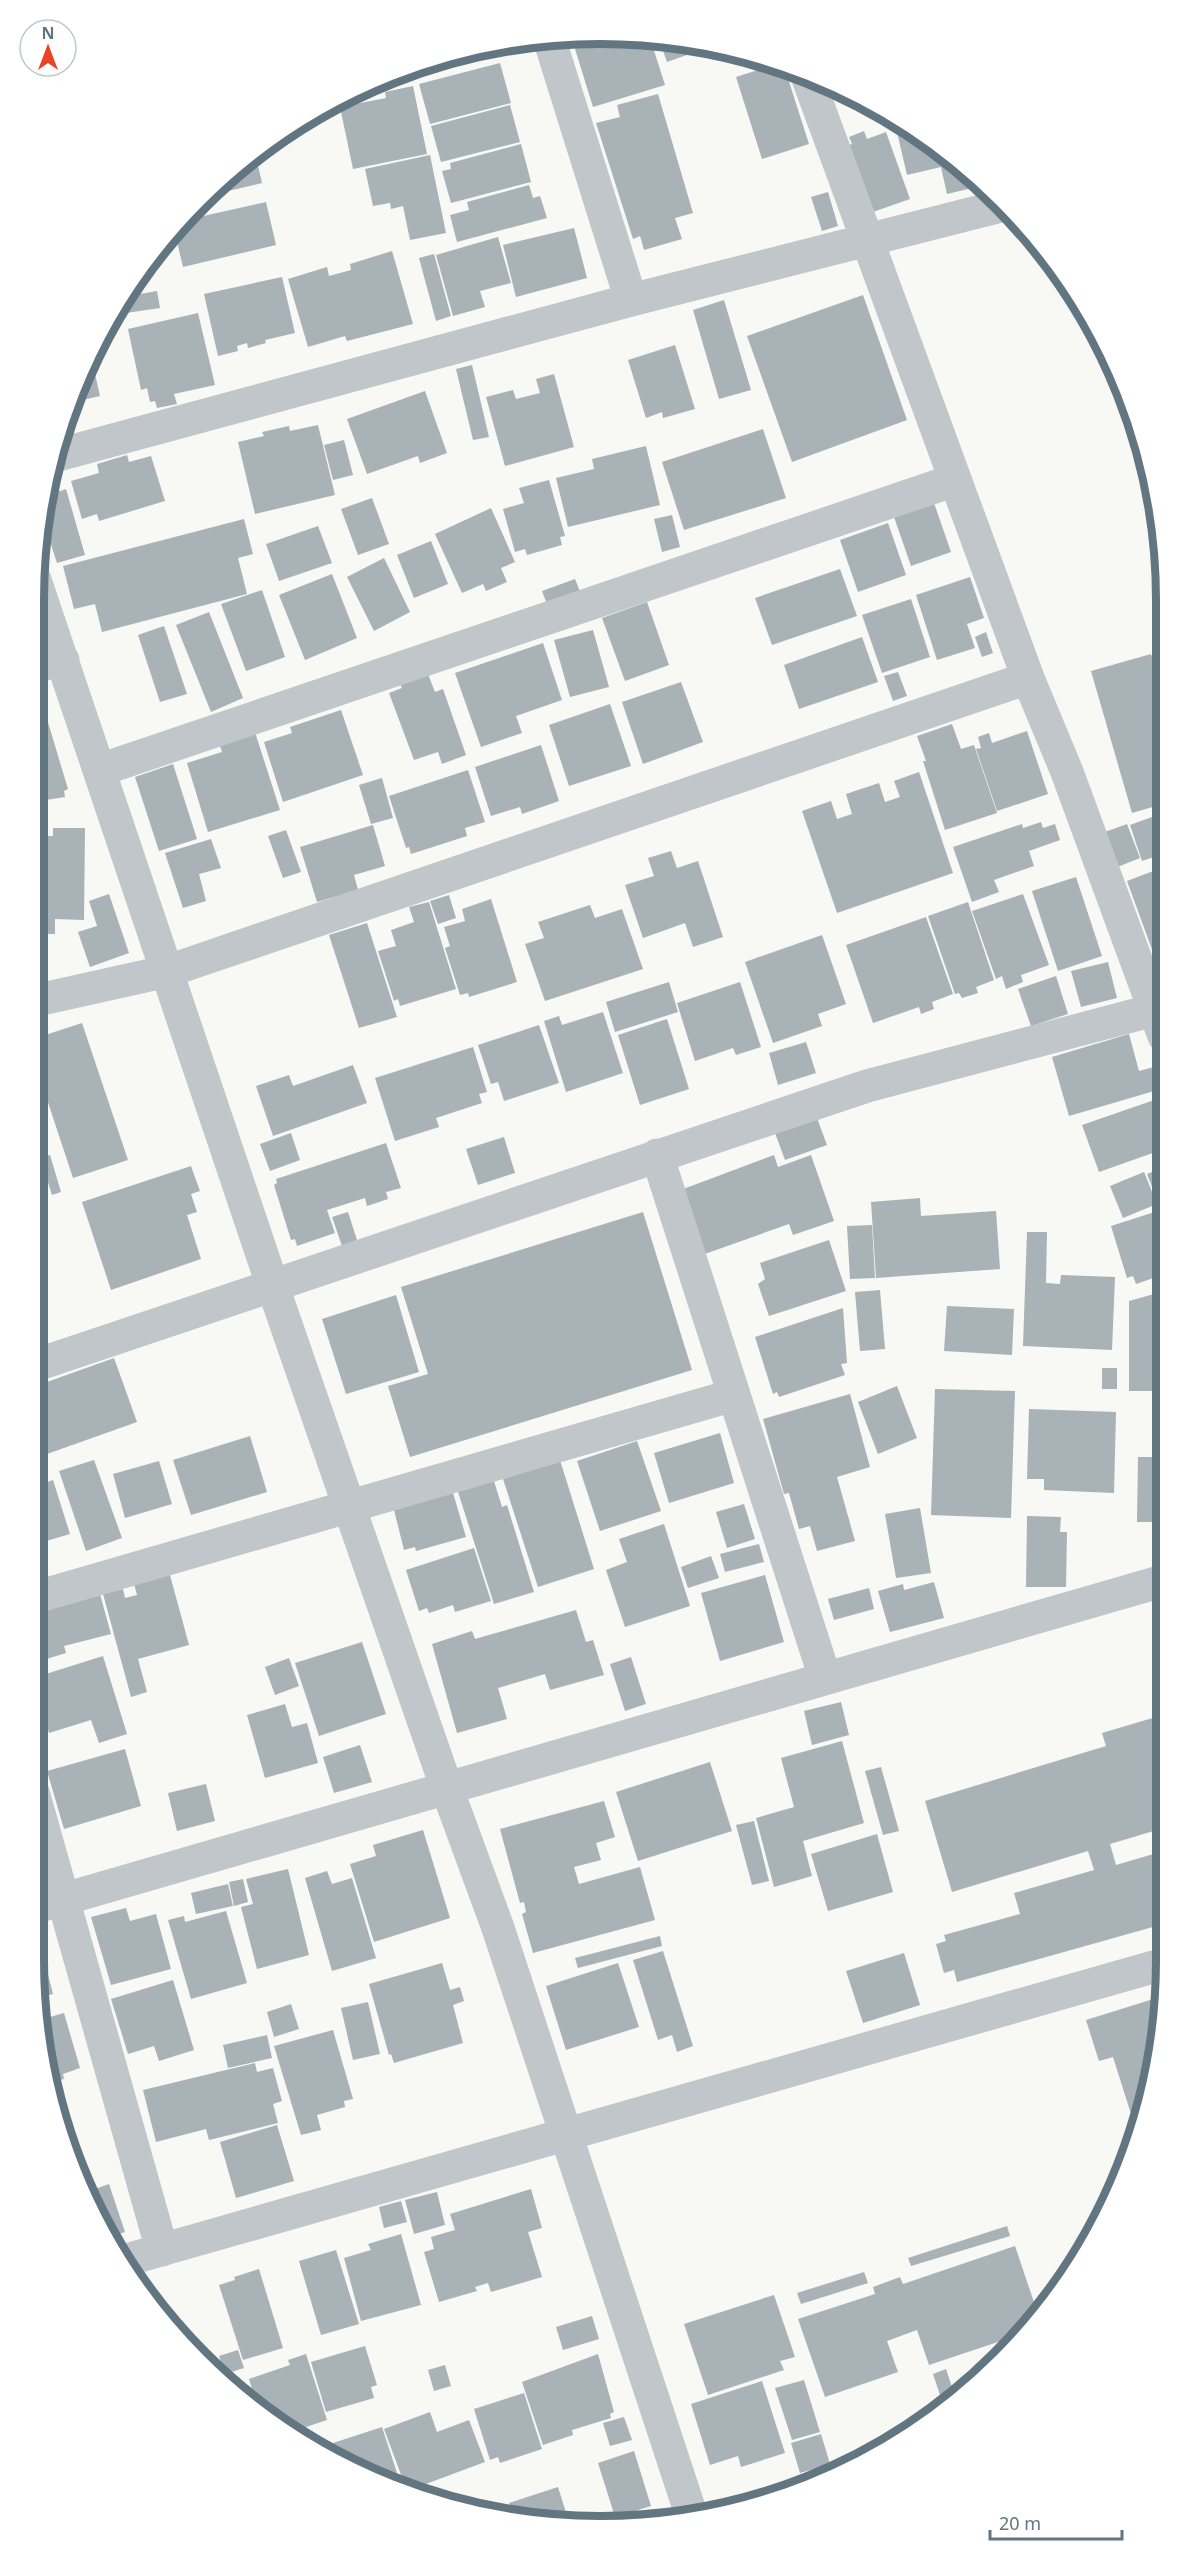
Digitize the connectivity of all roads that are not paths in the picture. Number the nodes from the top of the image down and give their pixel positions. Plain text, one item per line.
1 (552, 46) edge
2 (810, 85) edge
3 (995, 207) edge
4 (868, 241) junction
5 (631, 300) junction
6 (63, 454) edge
7 (955, 480) junction
8 (44, 638) edge
9 (48, 664) edge
10 (1028, 678) junction
11 (100, 770) junction
12 (168, 970) junction
13 (44, 998) edge
14 (1156, 1015) edge
15 (1156, 1024) edge
16 (657, 1155) junction
17 (273, 1287) junction
18 (44, 1362) edge
19 (734, 1395) junction
20 (350, 1507) junction
21 (1156, 1583) edge
22 (44, 1595) edge
23 (825, 1678) junction
24 (447, 1789) junction
25 (44, 1874) edge
26 (48, 1904) edge
27 (1156, 1966) edge
28 (566, 2133) junction
29 (162, 2250) junction
30 (131, 2259) edge
31 (689, 2509) edge

1 - 5 street
2 - 4 street
3 - 4 street
4 - 5 street
4 - 7 street
5 - 6 street
7 - 10 street
7 - 11 street
8 - 9 street
9 - 11 street
10 - 12 street
10 - 14 street
11 - 12 street
12 - 13 street
12 - 17 street
15 - 16 street
16 - 17 street
16 - 19 street
17 - 18 street
17 - 20 street
19 - 20 street
19 - 23 street
20 - 22 street
20 - 24 street
21 - 23 street
23 - 24 street
24 - 26 street
24 - 28 street
25 - 26 street
26 - 29 street
27 - 28 street
28 - 29 street
28 - 31 street
29 - 30 street

